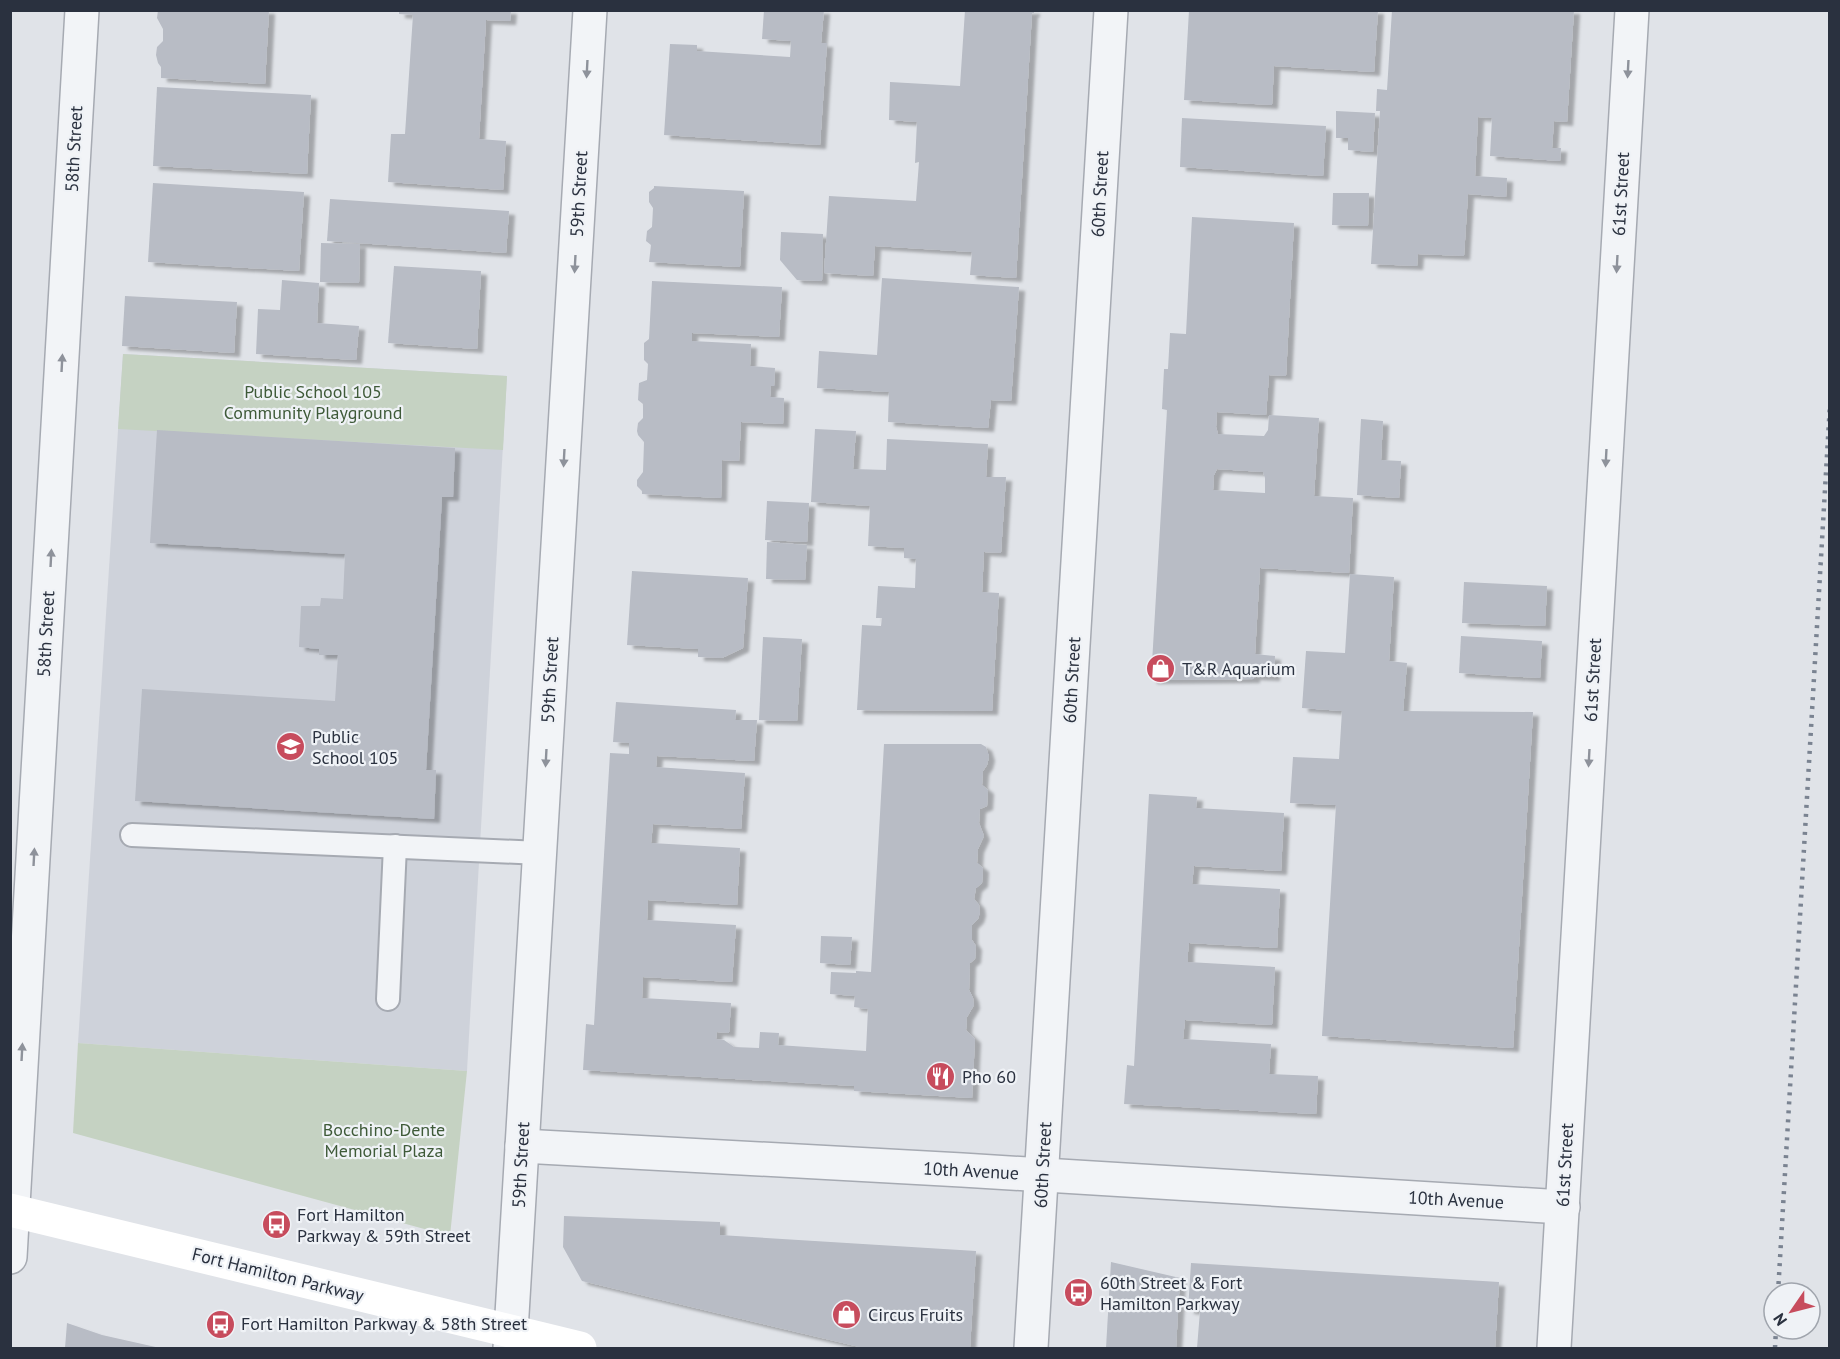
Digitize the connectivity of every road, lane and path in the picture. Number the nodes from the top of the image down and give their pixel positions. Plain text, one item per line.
1 (82, 10) edge
2 (590, 10) edge
3 (1111, 10) edge
4 (1632, 10) edge
5 (132, 835) dead end
6 (395, 846) junction
7 (540, 853) junction
8 (388, 999) dead end
9 (522, 1146) junction
10 (1042, 1175) junction
11 (1563, 1207) junction
12 (12, 1211) edge
13 (10, 1257) edge
14 (511, 1340) edge
15 (580, 1348) edge
16 (1031, 1348) edge
17 (1554, 1348) edge

12 -> 1 street, 58th Street
2 -> 7 street, 59th Street
3 - 10 street, 60th Street
4 -> 11 street, 61st Street
5 - 6 lane
6 - 7 lane
6 - 8 lane
7 - 9 street, 59th Street
9 - 10 street, 10th Avenue
9 - 14 street, 59th Street
10 - 11 street, 10th Avenue
10 - 16 street, 60th Street
11 - 17 street, 61st Street
12 - 13 street, 58th Street
12 - 14 main road, Fort Hamilton Parkway
14 - 15 main road, Fort Hamilton Parkway

